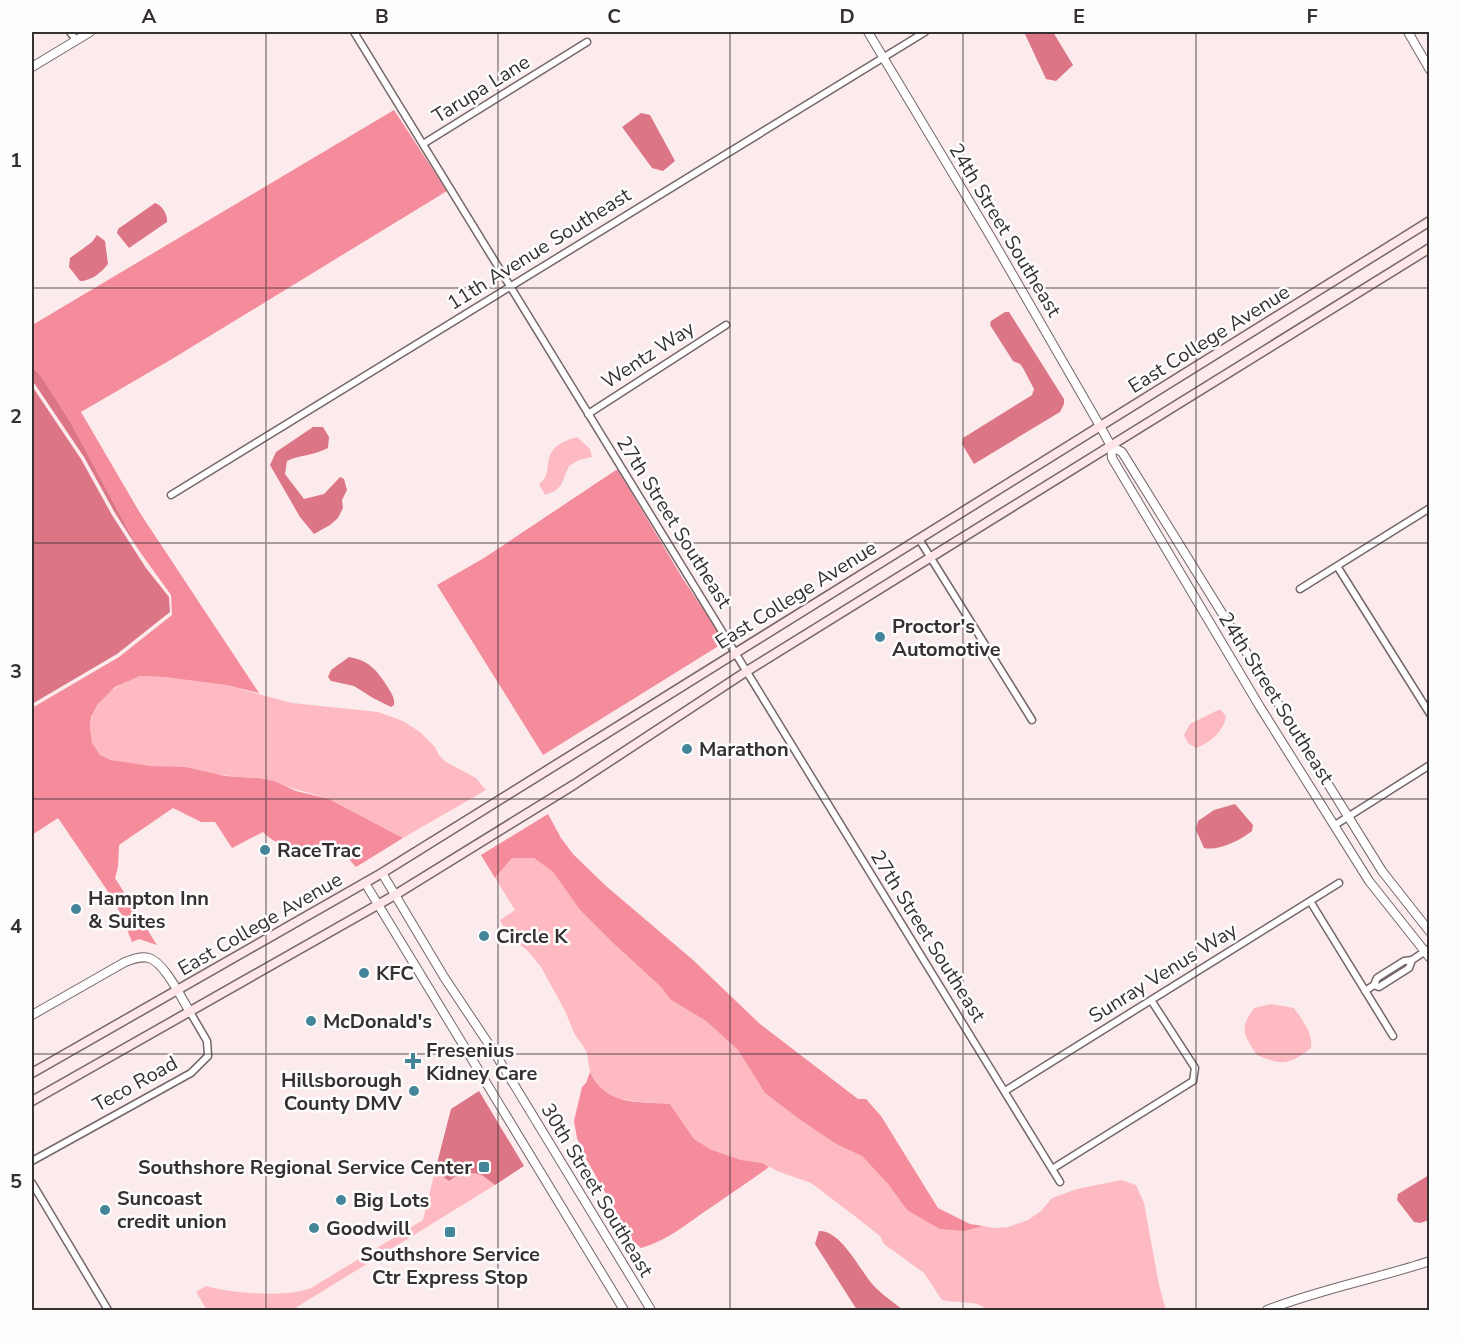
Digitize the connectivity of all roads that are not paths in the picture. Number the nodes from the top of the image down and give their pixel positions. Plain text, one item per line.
1 (70, 32) edge
2 (90, 32) edge
3 (354, 32) edge
4 (868, 32) edge
5 (925, 32) edge
6 (1408, 32) edge
7 (76, 40) junction
8 (587, 42) dead end
9 (883, 57) junction
10 (32, 68) edge
11 (1430, 70) edge
12 (423, 144) junction
13 (1430, 221) edge
14 (1430, 248) edge
15 (509, 286) junction
16 (726, 325) dead end
17 (588, 414) junction
18 (1100, 426) junction
19 (1111, 446) junction
20 (171, 495) dead end
21 (1430, 508) edge
22 (919, 538) junction
23 (930, 558) junction
24 (1337, 566) junction
25 (1300, 589) dead end
26 (736, 652) junction
27 (747, 671) junction
28 (1430, 714) edge
29 (1032, 720) dead end
30 (1430, 765) edge
31 (1349, 816) junction
32 (1335, 825) junction
33 (382, 873) junction
34 (365, 883) junction
35 (1339, 883) dead end
36 (395, 895) junction
37 (1310, 901) junction
38 (378, 904) junction
39 (1430, 932) edge
40 (1428, 952) edge
41 (177, 990) junction
42 (1365, 990) junction
43 (1151, 1000) junction
44 (190, 1012) junction
45 (32, 1015) edge
46 (1393, 1036) dead end
47 (32, 1073) edge
48 (1005, 1091) junction
49 (32, 1101) edge
50 (32, 1161) edge
51 (1052, 1169) junction
52 (1060, 1182) dead end
53 (32, 1183) edge
54 (1430, 1261) edge
55 (108, 1311) edge
56 (624, 1311) edge
57 (651, 1311) edge
58 (1267, 1311) edge

1 - 7 street
2 - 7 street
3 - 12 street, 27th Street Southeast
4 - 9 street, 24th Street Southeast
5 - 9 street, 11th Avenue Southeast
6 - 11 street
7 - 10 street
8 - 12 street, Tarupa Lane
9 - 15 street, 11th Avenue Southeast
9 - 18 street, 24th Street Southeast
12 - 15 street, 27th Street Southeast
13 - 18 main road, East College Avenue
14 - 19 main road, East College Avenue
15 - 17 street, 27th Street Southeast
15 - 20 street, 11th Avenue Southeast
16 - 17 street, Wentz Way
17 - 26 street, 27th Street Southeast
18 - 19 street, 24th Street Southeast
18 - 22 main road, East College Avenue
19 - 23 main road, East College Avenue
19 - 31 street, 24th Street Southeast
19 - 32 street, 24th Street Southeast
21 - 24 street
22 - 23 street
22 - 26 main road, East College Avenue
23 - 27 main road, East College Avenue
23 - 29 street
24 - 25 street
24 - 28 street
26 - 27 street, 27th Street Southeast
26 - 33 main road, East College Avenue
27 - 36 main road, East College Avenue
27 - 48 street, 27th Street Southeast
30 - 31 street
31 - 32 street
31 - 39 street, 24th Street Southeast
32 - 40 street, 24th Street Southeast
33 - 34 main road, East College Avenue
33 - 36 street, 30th Street Southeast
34 - 38 street, 30th Street Southeast
34 - 41 main road, East College Avenue
35 - 37 street, Sunray Venus Way
36 - 38 main road, East College Avenue
36 - 57 street, 30th Street Southeast
37 - 42 street
37 - 43 street, Sunray Venus Way
38 - 44 main road, East College Avenue
38 - 56 street, 30th Street Southeast
40 - 42 street
41 - 44 street
41 - 45 street
41 - 47 main road, East College Avenue
42 - 46 street
43 - 48 street, Sunray Venus Way
43 - 51 street
44 - 49 main road, East College Avenue
44 - 50 street, Teco Road
48 - 51 street, 27th Street Southeast
51 - 52 street, 27th Street Southeast
53 - 55 street
54 - 58 street

